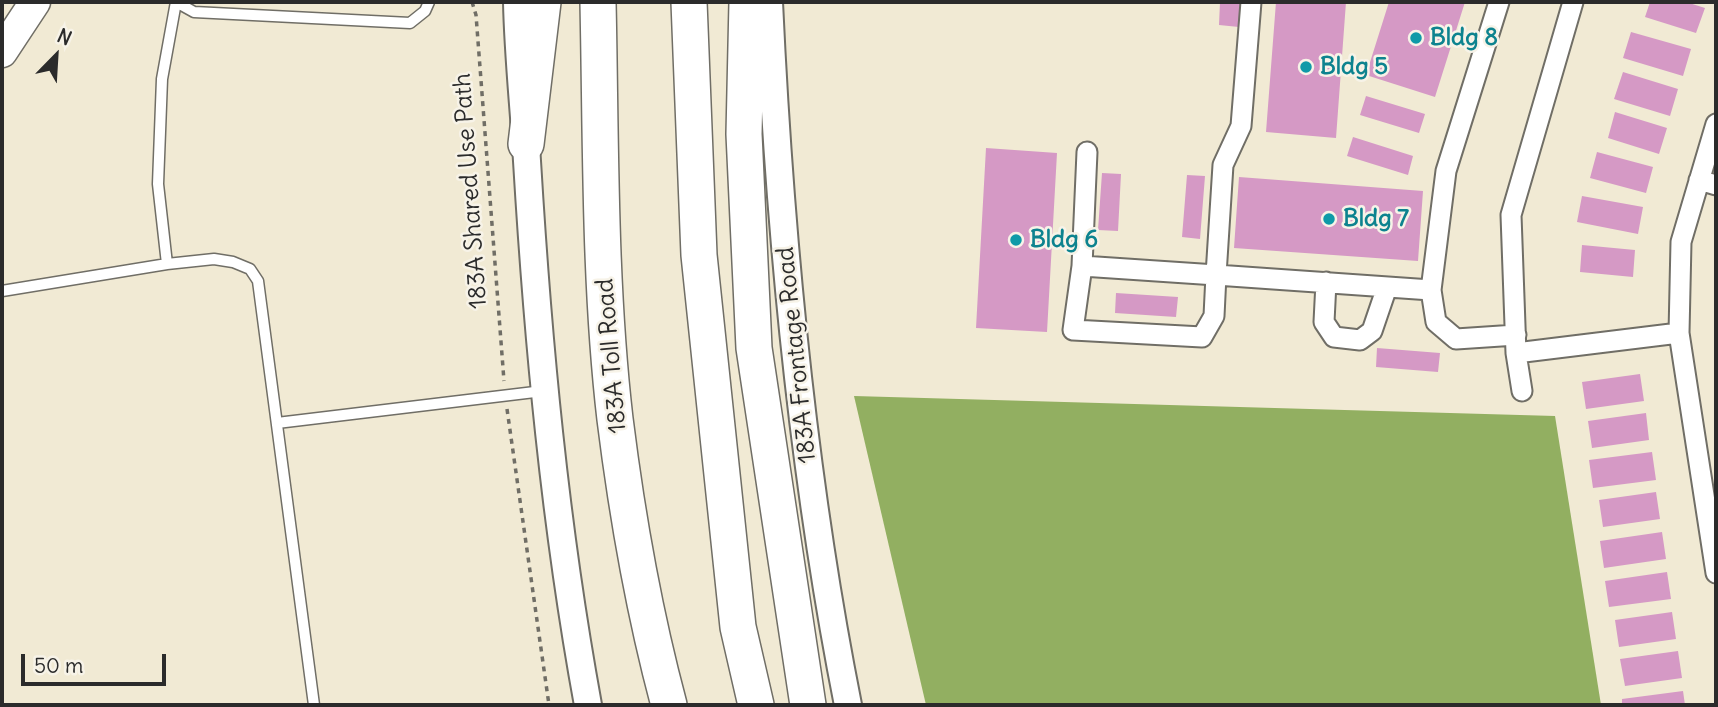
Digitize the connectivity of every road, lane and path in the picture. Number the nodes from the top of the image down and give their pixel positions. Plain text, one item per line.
1 (35, 2) edge
2 (176, 2) edge
3 (429, 2) edge
4 (472, 2) edge
5 (517, 2) edge
6 (543, 2) edge
7 (598, 2) edge
8 (689, 2) edge
9 (747, 2) edge
10 (769, 2) edge
11 (1251, 2) edge
12 (1499, 2) edge
13 (1573, 2) edge
14 (2, 52) edge
15 (1716, 124) edge
16 (526, 144) junction
17 (1087, 152) dead end
18 (1708, 182) edge
19 (167, 264) junction
20 (1082, 266) junction
21 (1216, 275) junction
22 (1325, 282) junction
23 (1387, 287) junction
24 (1431, 290) junction
25 (2, 291) edge
26 (1679, 333) junction
27 (1516, 344) junction
28 (503, 378) dead end
29 (544, 391) junction
30 (1522, 391) dead end
31 (507, 409) dead end
32 (277, 423) junction
33 (1716, 573) edge
34 (314, 705) edge
35 (549, 705) edge
36 (588, 705) edge
37 (669, 705) edge
38 (757, 705) edge
39 (808, 705) edge
40 (848, 705) edge

1 - 14 main road
2 - 3 lane
2 - 19 lane
4 - 28 path, 183A Shared Use Path
5 - 16 main road
6 - 16 highway
7 - 37 highway, 183A Toll Road
8 - 38 highway
9 - 39 highway
10 - 40 main road, 183A Frontage Road
11 - 21 street
12 - 24 street
13 - 27 street
15 - 18 street
16 - 29 main road
17 - 20 street
18 - 26 street
19 - 25 lane
19 - 32 lane
20 - 21 street
20 - 21 street
21 - 22 street
22 - 23 street
22 - 23 street
23 - 24 street
24 - 27 street
26 - 27 street
26 - 33 street
27 - 30 street
29 - 32 lane
29 - 36 main road
31 - 35 path
32 - 34 lane

